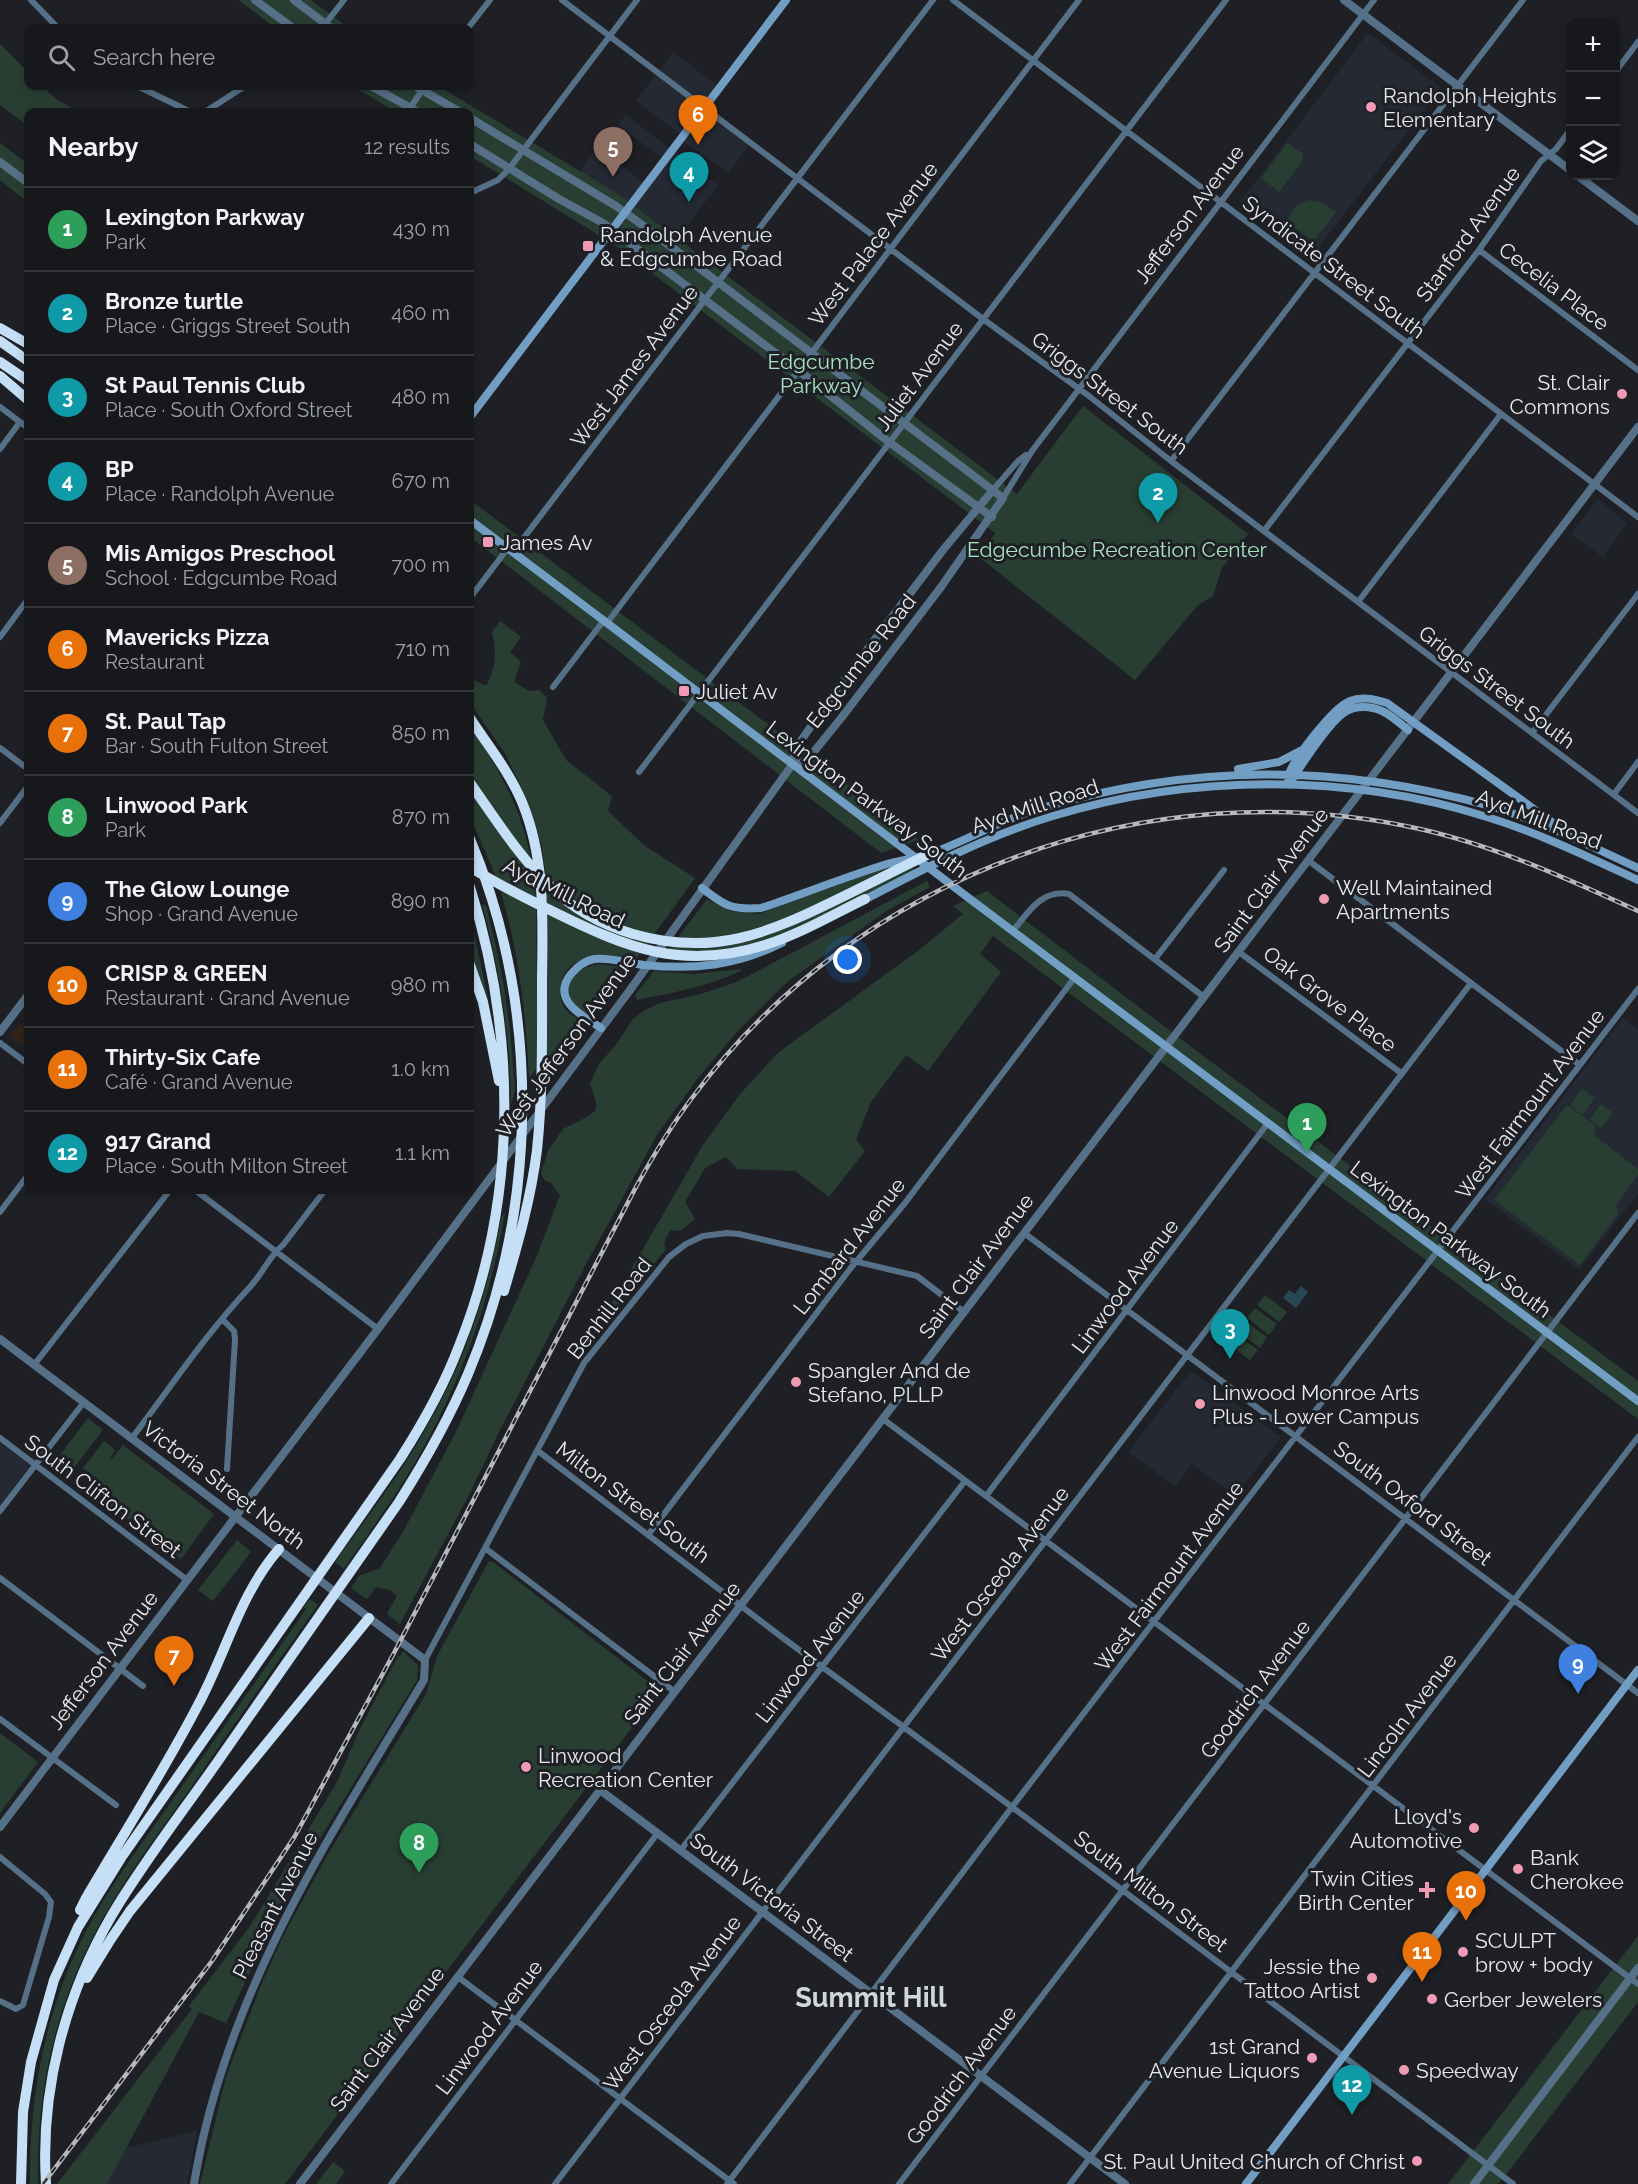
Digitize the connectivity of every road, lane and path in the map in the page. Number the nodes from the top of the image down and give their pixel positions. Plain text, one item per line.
1 (31, 0) edge
2 (255, 0) edge
3 (294, 0) edge
4 (344, 0) edge
5 (490, 0) edge
6 (562, 0) edge
7 (637, 0) edge
8 (786, 0) edge
9 (933, 0) edge
10 (953, 0) edge
11 (1079, 0) edge
12 (1226, 0) edge
13 (1344, 0) edge
14 (1374, 0) edge
15 (1523, 0) edge
16 (1363, 15) junction
17 (54, 24) edge
18 (288, 24) edge
19 (322, 24) edge
20 (328, 24) edge
21 (471, 24) edge
22 (610, 36) junction
23 (1638, 42) edge
24 (1033, 60) junction
25 (1620, 66) edge
26 (1458, 86) junction
27 (145, 90) edge
28 (239, 90) edge
29 (378, 90) edge
30 (419, 90) edge
31 (426, 90) edge
32 (182, 108) edge
33 (211, 108) edge
34 (410, 108) joint
35 (454, 108) edge
36 (705, 108) junction
37 (474, 120) edge
38 (1126, 131) junction
39 (1566, 135) edge
40 (474, 147) edge
41 (523, 150) junction
42 (1550, 154) junction
43 (0, 162) edge
44 (1566, 167) edge
45 (509, 169) junction
46 (798, 178) junction
47 (24, 180) edge
48 (1583, 180) edge
49 (474, 191) edge
50 (1221, 202) junction
51 (624, 213) junction
52 (1638, 221) edge
53 (612, 229) junction
54 (890, 248) junction
55 (1479, 250) junction
56 (1314, 273) junction
57 (718, 282) junction
58 (705, 300) junction
59 (983, 319) junction
60 (0, 328) edge
61 (0, 341) edge
62 (24, 342) edge
63 (1408, 343) junction
64 (811, 353) junction
65 (24, 358) edge
66 (0, 362) edge
67 (798, 370) junction
68 (1638, 370) edge
69 (0, 376) edge
70 (24, 378) edge
71 (1078, 389) junction
72 (24, 397) edge
73 (0, 407) edge
74 (474, 412) edge
75 (1501, 414) junction
76 (20, 422) junction
77 (904, 422) junction
78 (24, 426) edge
79 (1638, 427) edge
80 (890, 442) junction
81 (0, 449) edge
82 (1032, 451) junction
83 (1171, 461) junction
84 (1594, 484) junction
85 (993, 490) junction
86 (1003, 498) junction
87 (977, 506) junction
88 (992, 517) junction
89 (1638, 517) edge
90 (474, 523) edge
91 (1264, 531) junction
92 (510, 550) junction
93 (474, 593) edge
94 (1638, 594) edge
95 (1358, 602) junction
96 (24, 604) edge
97 (606, 621) junction
98 (0, 637) edge
99 (1452, 673) junction
100 (553, 687) dead end
101 (700, 693) junction
102 (474, 724) edge
103 (1411, 726) junction
104 (1532, 733) junction
105 (0, 748) edge
106 (1305, 748) junction
107 (1638, 762) edge
108 (792, 765) junction
109 (24, 766) edge
110 (639, 772) dead end
111 (1292, 774) junction
112 (1197, 778) junction
113 (1288, 786) junction
114 (474, 788) edge
115 (24, 791) edge
116 (1614, 794) junction
117 (1638, 813) edge
118 (0, 824) edge
119 (1575, 839) junction
120 (474, 849) edge
121 (932, 853) junction
122 (1309, 861) junction
123 (1638, 868) edge
124 (474, 869) edge
125 (1224, 870) dead end
126 (1638, 880) edge
127 (702, 888) junction
128 (865, 899) junction
129 (474, 900) edge
130 (1013, 931) junction
131 (1239, 952) junction
132 (1155, 959) junction
133 (1075, 977) junction
134 (474, 978) edge
135 (1471, 983) junction
136 (1638, 989) edge
137 (1204, 998) junction
138 (24, 1000) edge
139 (601, 1028) junction
140 (0, 1032) edge
141 (0, 1042) edge
142 (1166, 1047) junction
143 (24, 1061) edge
144 (1580, 1065) junction
145 (1401, 1073) junction
146 (505, 1114) junction
147 (1268, 1124) junction
148 (1330, 1169) junction
149 (24, 1180) edge
150 (167, 1194) edge
151 (200, 1194) edge
152 (322, 1194) edge
153 (0, 1212) edge
154 (1638, 1213) edge
155 (1024, 1233) junction
156 (276, 1251) junction
157 (1438, 1251) junction
158 (857, 1260) junction
159 (1128, 1311) junction
160 (964, 1312) junction
161 (222, 1319) junction
162 (378, 1329) junction
163 (1548, 1334) junction
164 (482, 1337) junction
165 (0, 1339) edge
166 (1188, 1355) junction
167 (34, 1365) junction
168 (1638, 1401) edge
169 (84, 1402) junction
170 (883, 1419) junction
171 (1296, 1436) junction
172 (1638, 1437) edge
173 (0, 1438) edge
174 (132, 1438) junction
175 (538, 1451) junction
176 (36, 1465) junction
177 (227, 1469) dead end
178 (965, 1480) junction
179 (986, 1496) junction
180 (0, 1510) edge
181 (236, 1516) junction
182 (1407, 1519) junction
183 (648, 1535) junction
184 (1046, 1541) junction
185 (485, 1548) junction
186 (279, 1549) junction
187 (0, 1578) edge
188 (187, 1580) junction
189 (1516, 1601) junction
190 (741, 1606) junction
191 (369, 1618) junction
192 (1154, 1622) junction
193 (425, 1660) junction
194 (822, 1667) junction
195 (119, 1668) junction
196 (1638, 1670) edge
197 (1627, 1685) junction
198 (143, 1686) dead end
199 (675, 1692) junction
200 (1638, 1693) edge
201 (1264, 1704) junction
202 (0, 1719) edge
203 (904, 1727) junction
204 (52, 1758) junction
205 (1374, 1786) junction
206 (600, 1790) junction
207 (117, 1805) dead end
208 (1012, 1807) junction
209 (0, 1827) edge
210 (657, 1834) junction
211 (680, 1851) junction
212 (0, 1857) edge
213 (1485, 1870) junction
214 (1123, 1891) junction
215 (762, 1912) junction
216 (1638, 1968) edge
217 (58, 1969) junction
218 (1232, 1972) junction
219 (458, 1977) junction
220 (1630, 1978) junction
221 (1638, 1984) edge
222 (871, 1994) junction
223 (0, 2001) edge
224 (68, 2013) junction
225 (515, 2020) junction
226 (1344, 2056) junction
227 (981, 2075) junction
228 (620, 2099) junction
229 (1090, 2158) junction
230 (1488, 2165) junction
231 (730, 2183) edge
232 (21, 2184) edge
233 (46, 2184) edge
234 (194, 2184) edge
235 (300, 2184) edge
236 (391, 2184) edge
237 (555, 2184) edge
238 (899, 2184) edge
239 (1070, 2184) edge
240 (1125, 2184) edge
241 (1246, 2184) edge
242 (1474, 2184) edge
243 (1514, 2184) edge

1 - 17 street
2 - 18 street
3 - 19 street
4 - 20 street
5 - 21 street
6 - 22 street, Griggs Street South
7 - 22 street
8 - 36 main road
9 - 46 street, West James Avenue
10 - 24 street, Syndicate Street South
11 - 24 street, West Palace Avenue
12 - 38 street, Juliet Avenue
13 - 16 street
14 - 16 street, Jefferson Avenue
15 - 26 street
16 - 26 street
16 - 50 street, Jefferson Avenue
22 - 36 street, Griggs Street South
22 - 41 street
23 - 25 street
24 - 38 street, Syndicate Street South
24 - 54 street, West Palace Avenue
26 - 42 street
26 - 56 street
27 - 32 street
28 - 33 street
29 - 34 street
30 - 34 street
31 - 35 street
36 - 46 street, Griggs Street South
36 - 51 main road
37 - 41 street
38 - 50 street, Syndicate Street South
38 - 59 street, Juliet Avenue
39 - 42 street, Stanford Avenue
40 - 45 street
41 - 45 street
41 - 51 street
42 - 44 street
42 - 55 street, Stanford Avenue
43 - 47 street
45 - 49 street
45 - 53 street
46 - 54 street, Griggs Street South
46 - 57 street, West James Avenue
48 - 52 street
50 - 56 street, Syndicate Street South
50 - 71 street, Jefferson Avenue
51 - 53 main road
51 - 57 street
53 - 58 street
53 - 74 main road
54 - 59 street, Griggs Street South
54 - 64 street, West Palace Avenue
55 - 63 street, Stanford Avenue
55 - 68 street, Cecelia Place
56 - 63 street, Syndicate Street South
56 - 83 street
57 - 58 street, West James Avenue
57 - 64 street
58 - 67 street
58 - 92 street, West James Avenue
59 - 71 street, Griggs Street South
59 - 77 street, Juliet Avenue
60 - 62 highway
61 - 65 highway
63 - 75 street, Syndicate Street South
63 - 91 street, Stanford Avenue
64 - 67 street, West Palace Avenue
64 - 77 street
66 - 70 highway
67 - 80 street
67 - 97 street, West Palace Avenue
69 - 72 highway
71 - 82 street, Jefferson Avenue
71 - 83 street, Griggs Street South
73 - 76 street
75 - 84 street, Syndicate Street South
75 - 95 street
76 - 78 street
76 - 81 street
77 - 80 street, Juliet Avenue
77 - 85 street
79 - 84 street, Saint Clair Avenue
80 - 87 street
80 - 101 street, Juliet Avenue
82 - 85 street, Jefferson Avenue
82 - 86 street, Jefferson Avenue
83 - 91 street, Griggs Street South
84 - 89 street, Syndicate Street South
84 - 99 street, Saint Clair Avenue
85 - 86 street
85 - 87 street, Edgcumbe Road
86 - 88 street, Edgcumbe Road
87 - 88 street
87 - 108 street, Edgcumbe Road
88 - 108 street, Edgcumbe Road
90 - 92 main road, Lexington Parkway South
91 - 95 street, Griggs Street South
92 - 93 street, West James Avenue
92 - 97 main road, Lexington Parkway South
94 - 104 street
95 - 99 street, Griggs Street South
96 - 98 street
97 - 100 street, West Palace Avenue
97 - 101 main road, Lexington Parkway South
99 - 103 street, Saint Clair Avenue
99 - 104 street, Griggs Street South
101 - 108 main road, Lexington Parkway South
101 - 110 street, Juliet Avenue
102 - 164 highway
103 - 106 main road
103 - 111 main road
103 - 119 main road
103 - 122 street, Saint Clair Avenue
104 - 116 street, Griggs Street South
105 - 109 street
106 - 111 main road
106 - 112 main road
107 - 116 street
108 - 127 street, West Jefferson Avenue
108 - 130 main road, Lexington Parkway South
111 - 112 main road, Ayd Mill Road
111 - 113 main road
111 - 119 main road, Ayd Mill Road
112 - 121 main road, Ayd Mill Road
113 - 126 main road, Ayd Mill Road
113 - 128 main road, Ayd Mill Road
114 - 121 highway
115 - 118 street
116 - 117 street, Griggs Street South
119 - 123 main road, Ayd Mill Road
120 - 164 highway
121 - 127 main road, Ayd Mill Road
122 - 131 street, Saint Clair Avenue
122 - 135 street
124 - 128 highway, Ayd Mill Road
125 - 132 street
127 - 139 street, West Jefferson Avenue
128 - 139 main road
129 - 146 highway
130 - 132 street
130 - 133 main road, Lexington Parkway South
131 - 137 street, Saint Clair Avenue
131 - 145 street, Oak Grove Place
132 - 137 street
133 - 142 main road, Lexington Parkway South
133 - 158 street, Lombard Avenue
134 - 146 highway
135 - 144 street
135 - 145 street, West Osceola Avenue
136 - 144 street, West Fairmount Avenue
137 - 142 street, Saint Clair Avenue
138 - 140 street
139 - 162 street, West Jefferson Avenue
141 - 143 street
142 - 147 main road, Lexington Parkway South
142 - 155 street, Saint Clair Avenue
144 - 157 street, West Fairmount Avenue
145 - 148 street, West Osceola Avenue
146 - 217 highway
147 - 148 main road, Lexington Parkway South
147 - 159 street, Linwood Avenue
148 - 157 main road, Lexington Parkway South
148 - 166 street, West Osceola Avenue
149 - 153 street
150 - 167 street
151 - 156 street
152 - 156 street
154 - 163 street, Goodrich Avenue
155 - 159 street, South Oxford Street
155 - 160 street, Saint Clair Avenue
156 - 161 street
156 - 162 street
157 - 163 main road, Lexington Parkway South
157 - 171 street, West Fairmount Avenue
158 - 160 street, Benhill Road
158 - 175 street, Benhill Road
158 - 183 street, Lombard Avenue
159 - 166 street, South Oxford Street
159 - 179 street, Linwood Avenue
160 - 170 street, Saint Clair Avenue
161 - 174 street
161 - 177 street
162 - 181 street, West Jefferson Avenue
163 - 168 main road, Lexington Parkway South
163 - 182 street, Goodrich Avenue
164 - 224 highway
165 - 167 street, Victoria Street North
166 - 171 street, South Oxford Street
166 - 184 street, West Osceola Avenue
167 - 169 street, Victoria Street North
169 - 174 street, Victoria Street North
169 - 176 street
170 - 178 street
170 - 190 street, Saint Clair Avenue
171 - 182 street, South Oxford Street
171 - 192 street, West Fairmount Avenue
172 - 189 street, Lincoln Avenue
173 - 176 street, South Clifton Street
174 - 181 street, Victoria Street North
175 - 183 street, Milton Street South
175 - 185 street, Benhill Road
176 - 180 street
176 - 188 street, South Clifton Street
178 - 179 street
178 - 194 street, Linwood Avenue
179 - 184 street
181 - 186 street, Victoria Street North
181 - 188 street, Jefferson Avenue
182 - 189 street, South Oxford Street
182 - 201 street, Goodrich Avenue
183 - 190 street, Milton Street South
184 - 192 street
184 - 203 street, West Osceola Avenue
185 - 193 street, Benhill Road
185 - 199 street
186 - 191 street, Victoria Street North
186 - 217 highway
187 - 195 street
188 - 195 street, Jefferson Avenue
189 - 197 street, South Oxford Street
189 - 205 street, Lincoln Avenue
190 - 194 street, Milton Street South
190 - 199 street, Saint Clair Avenue
191 - 193 street, Victoria Street North
191 - 224 highway
192 - 201 street
192 - 208 street, West Fairmount Avenue
193 - 234 street, Pleasant Avenue
194 - 203 street, South Milton Street
194 - 211 street, Linwood Avenue
195 - 198 street
195 - 204 street, Jefferson Avenue
196 - 197 main road
197 - 200 street, South Oxford Street
197 - 213 main road
199 - 206 street, Saint Clair Avenue
201 - 205 street
201 - 214 street, Goodrich Avenue
202 - 204 street
203 - 208 street, South Milton Street
203 - 215 street, West Osceola Avenue
204 - 207 street
204 - 209 street, Jefferson Avenue
205 - 213 street
205 - 218 street, Lincoln Avenue
206 - 210 street, South Victoria Street
206 - 219 street, Saint Clair Avenue
208 - 214 street, South Milton Street
208 - 222 street, West Fairmount Avenue
210 - 211 street, South Victoria Street
210 - 225 street, Linwood Avenue
211 - 215 street, South Victoria Street
212 - 223 street
213 - 220 street
213 - 226 main road
214 - 218 street, South Milton Street
214 - 227 street, Goodrich Avenue
215 - 222 street, South Victoria Street
215 - 228 street, West Osceola Avenue
216 - 220 street
217 - 232 highway
218 - 226 street, South Milton Street
218 - 229 street, Lincoln Avenue
219 - 225 street
219 - 235 street, Saint Clair Avenue
220 - 221 street
220 - 230 street
222 - 227 street, South Victoria Street
222 - 231 street, West Fairmount Avenue
224 - 233 highway
225 - 228 street
225 - 236 street, Linwood Avenue
226 - 230 street, South Milton Street
226 - 241 main road
227 - 229 street, South Victoria Street
227 - 238 street, Goodrich Avenue
228 - 231 street
228 - 237 street, West Osceola Avenue
229 - 239 street, Lincoln Avenue
229 - 240 street, South Victoria Street
230 - 242 street
230 - 243 street, South Milton Street

